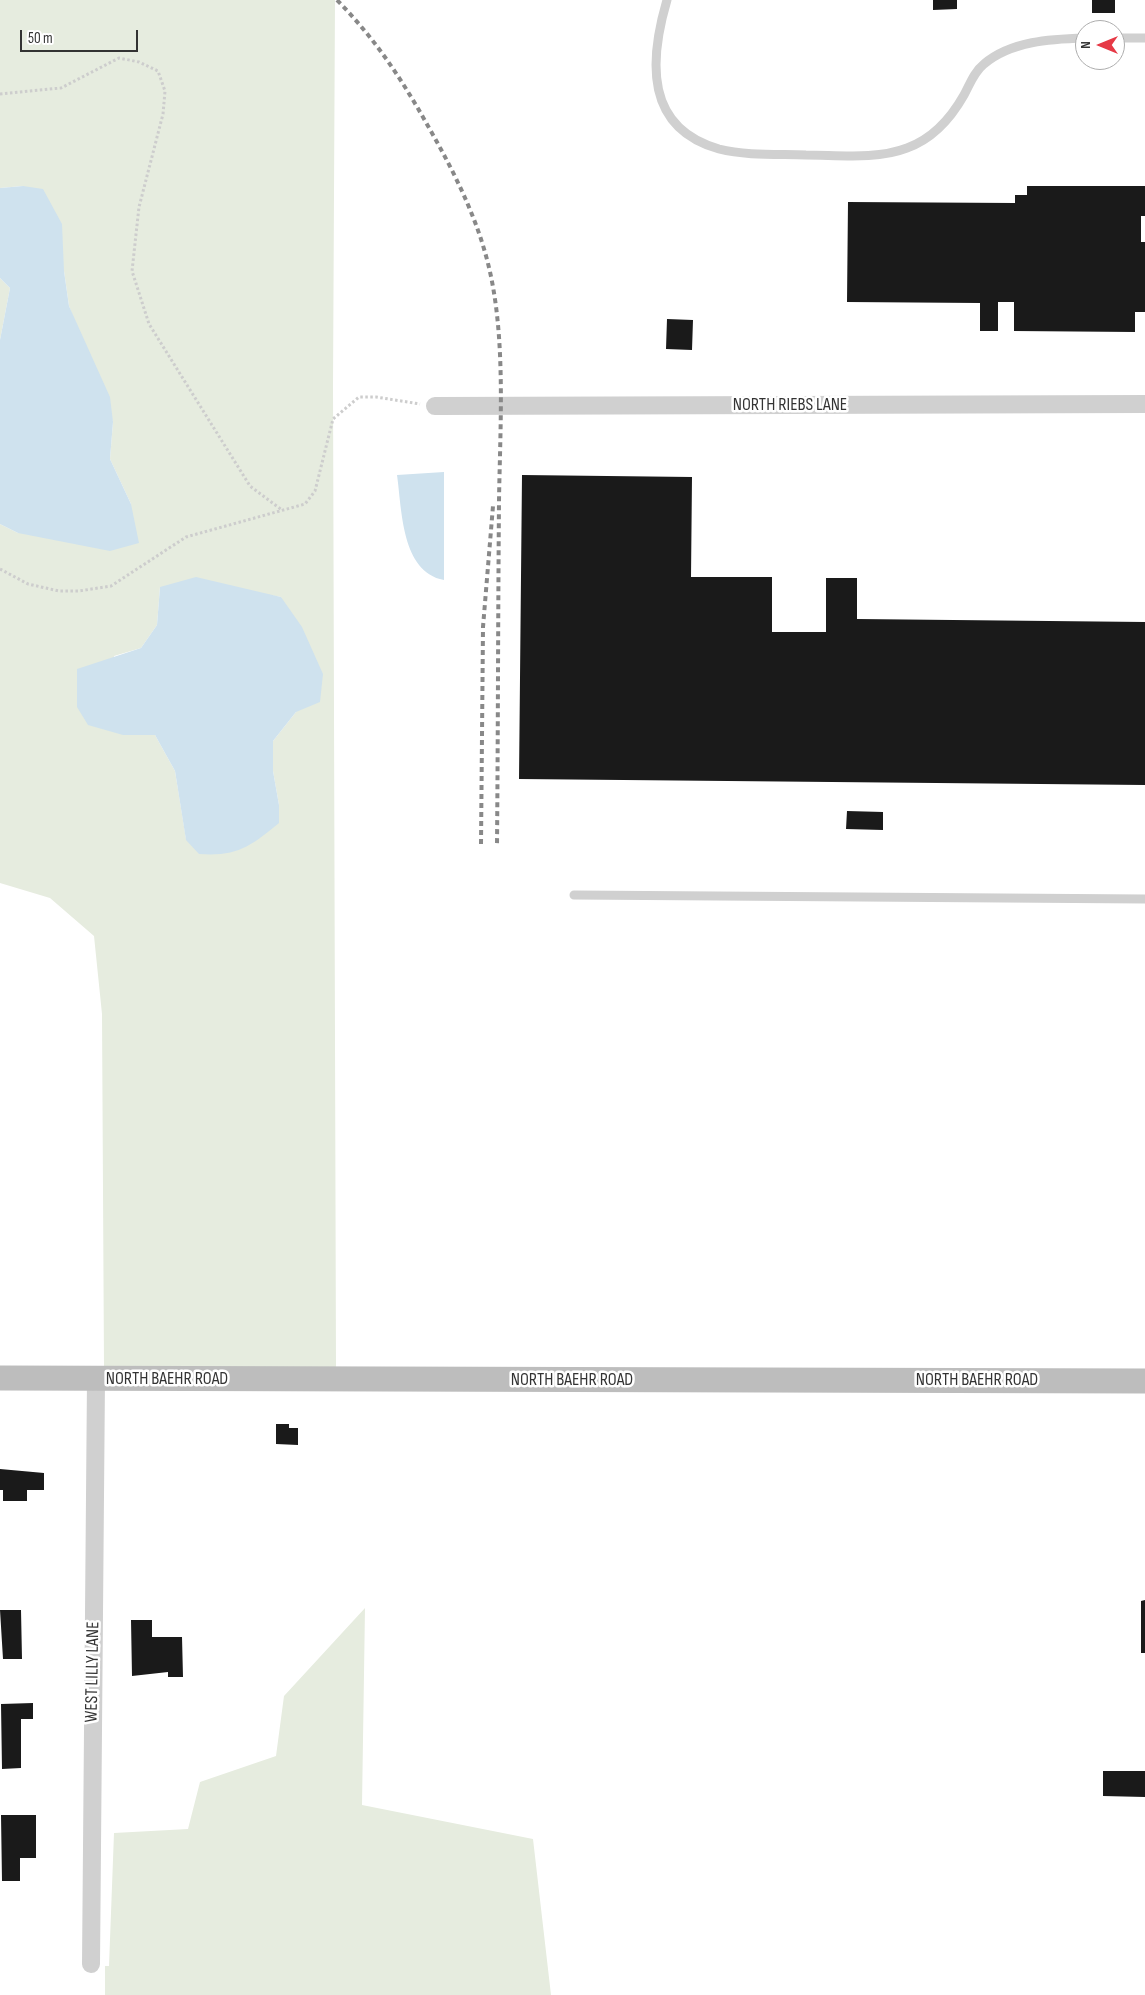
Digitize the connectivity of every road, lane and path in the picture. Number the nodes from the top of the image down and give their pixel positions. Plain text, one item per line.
1 (667, 0) edge
2 (1125, 38) edge
3 (1145, 38) edge
4 (1075, 39) edge
5 (0, 94) edge
6 (1145, 404) edge
7 (435, 406) joint
8 (282, 510) junction
9 (0, 569) edge
10 (574, 895) dead end
11 (1145, 899) edge
12 (0, 1378) edge
13 (96, 1379) junction
14 (1145, 1381) edge
15 (91, 1964) dead end

1 - 4 lane
2 - 3 lane
5 - 8 path
6 - 7 street, NORTH RIEBS LANE
7 - 8 path
8 - 9 path
10 - 11 lane
12 - 13 street, NORTH BAEHR ROAD
13 - 14 street, NORTH BAEHR ROAD
13 - 15 street, WEST LILLY LANE

